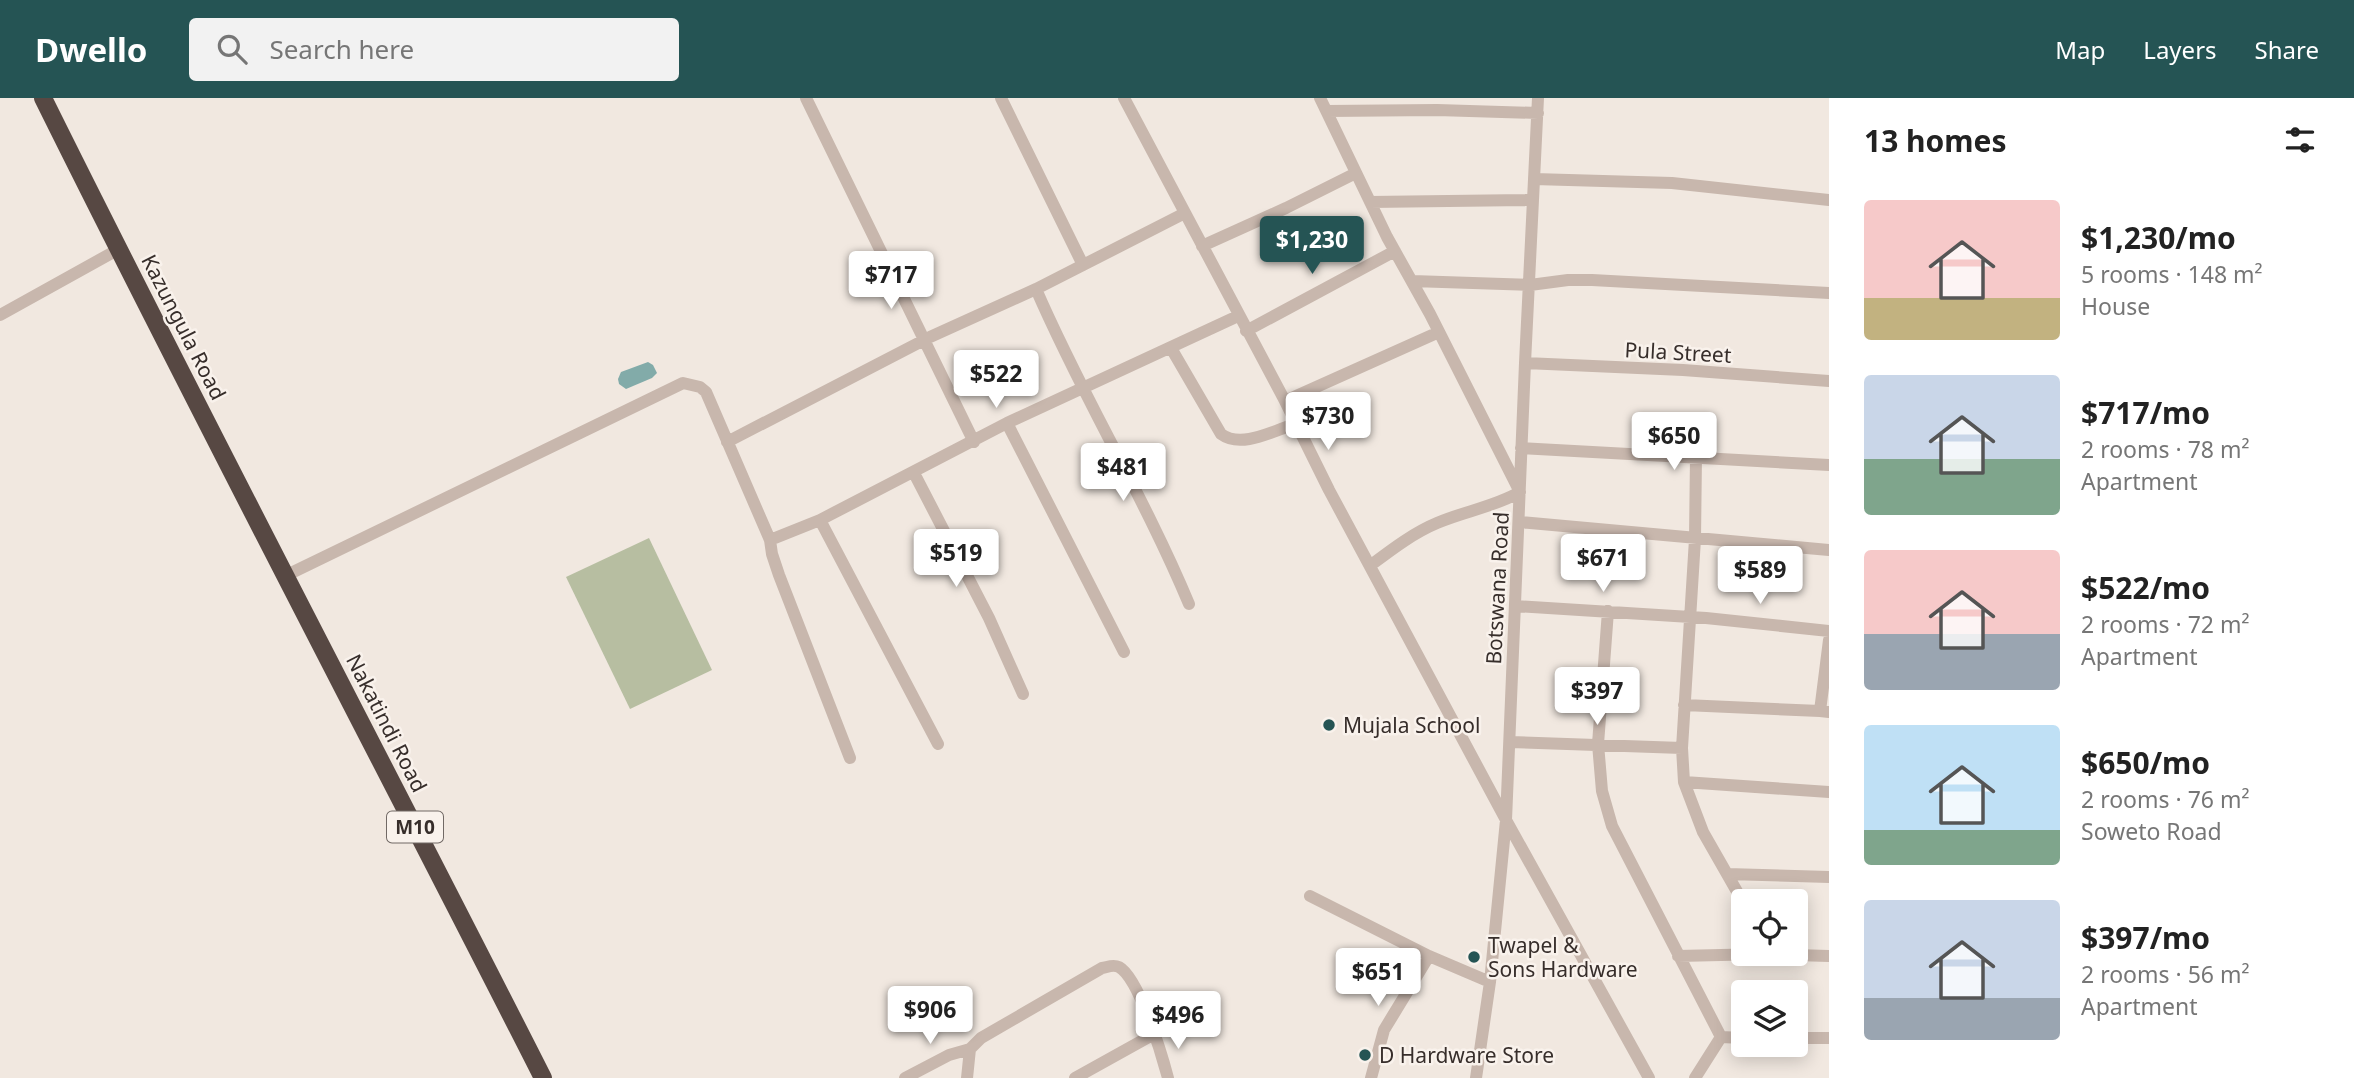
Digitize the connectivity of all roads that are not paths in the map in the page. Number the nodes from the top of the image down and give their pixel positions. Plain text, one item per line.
1 (43, 98) edge
2 (806, 98) edge
3 (1001, 98) edge
4 (1124, 98) edge
5 (1320, 98) edge
6 (1538, 98) edge
7 (1327, 111) junction
8 (1538, 113) junction
9 (1356, 173) junction
10 (1534, 179) junction
11 (1533, 200) junction
12 (1829, 200) edge
13 (1370, 202) junction
14 (1185, 213) junction
15 (1202, 246) junction
16 (119, 249) junction
17 (1395, 251) junction
18 (1083, 265) junction
19 (1412, 281) junction
20 (1530, 285) junction
21 (1036, 289) junction
22 (1829, 293) edge
23 (0, 315) edge
24 (1238, 316) junction
25 (1246, 331) junction
26 (1438, 332) junction
27 (924, 341) junction
28 (1171, 348) junction
29 (1525, 363) junction
30 (1829, 381) edge
31 (1084, 389) junction
32 (1285, 401) junction
33 (1007, 423) junction
34 (1294, 424) junction
35 (727, 442) junction
36 (974, 442) junction
37 (1521, 448) junction
38 (1696, 457) junction
39 (1829, 465) edge
40 (914, 473) junction
41 (1520, 492) junction
42 (820, 520) junction
43 (1520, 522) junction
44 (1695, 539) junction
45 (770, 540) junction
46 (1829, 550) edge
47 (1371, 565) junction
48 (287, 575) junction
49 (1189, 604) dead end
50 (1515, 606) junction
51 (1608, 611) junction
52 (1689, 617) junction
53 (1829, 631) edge
54 (1829, 640) edge
55 (1124, 652) dead end
56 (1023, 694) dead end
57 (1684, 705) junction
58 (1824, 712) edge
59 (1510, 742) junction
60 (938, 744) dead end
61 (1598, 744) junction
62 (1682, 747) junction
63 (850, 758) dead end
64 (1684, 782) junction
65 (1829, 792) edge
66 (1506, 820) junction
67 (1727, 874) junction
68 (1829, 877) edge
69 (1736, 889) edge
70 (1310, 896) dead end
71 (1731, 955) edge
72 (1808, 955) edge
73 (1429, 956) junction
74 (1678, 956) junction
75 (1829, 956) edge
76 (1490, 982) junction
77 (1156, 1033) junction
78 (1721, 1037) junction
79 (1731, 1037) edge
80 (1808, 1038) edge
81 (1829, 1038) edge
82 (970, 1049) junction
83 (543, 1078) edge
84 (905, 1078) edge
85 (967, 1078) edge
86 (1075, 1078) edge
87 (1168, 1078) edge
88 (1371, 1078) edge
89 (1476, 1078) edge
90 (1649, 1078) edge
91 (1696, 1078) edge

1 - 16 highway, Kazungula Road / M10
2 - 27 street
3 - 18 street
4 - 14 street
5 - 7 street
6 - 8 street, Botswana Road
7 - 8 street
7 - 9 street
8 - 10 street, Botswana Road
9 - 13 street
9 - 15 street
10 - 11 street, Botswana Road
10 - 12 street
11 - 13 street
11 - 20 street, Botswana Road
13 - 17 street
14 - 15 street
14 - 18 street
15 - 24 street
16 - 23 street
16 - 48 highway, Kazungula Road / M10
17 - 19 street
17 - 25 street
18 - 21 street
19 - 20 street
19 - 26 street
20 - 22 street
20 - 29 street, Botswana Road
21 - 27 street
21 - 31 street
24 - 25 street
24 - 28 street
25 - 32 street
26 - 32 street
26 - 41 street
27 - 35 street
27 - 36 street
28 - 31 street
28 - 34 street
29 - 30 street, Pula Street
29 - 37 street, Botswana Road
31 - 33 street
31 - 49 street
32 - 34 street
33 - 36 street
33 - 55 street
34 - 47 street
35 - 45 street
35 - 48 street
36 - 40 street
37 - 38 street
37 - 41 street, Botswana Road
38 - 39 street
38 - 44 street
40 - 42 street
40 - 56 street
41 - 43 street, Botswana Road
41 - 47 street
42 - 45 street
42 - 60 street
43 - 44 street
43 - 50 street, Botswana Road
44 - 46 street
44 - 52 street
45 - 63 street
47 - 66 street
48 - 83 highway, Nakatindi Road / M10
50 - 51 street
50 - 59 street, Botswana Road
51 - 52 street
51 - 61 street
52 - 53 street
52 - 57 street
54 - 58 street
57 - 58 street
57 - 62 street
59 - 61 street
59 - 66 street, Botswana Road
61 - 62 street
61 - 74 street
62 - 64 street
64 - 65 street
64 - 67 street
66 - 76 street, Botswana Road
66 - 90 street
67 - 68 street
67 - 69 street
70 - 73 street
71 - 74 street
72 - 75 street
73 - 76 street
73 - 88 street
74 - 78 street
76 - 89 street, Botswana Road
77 - 82 street
77 - 86 street
77 - 87 street
78 - 79 street
78 - 91 street
80 - 81 street
82 - 84 street
82 - 85 street

